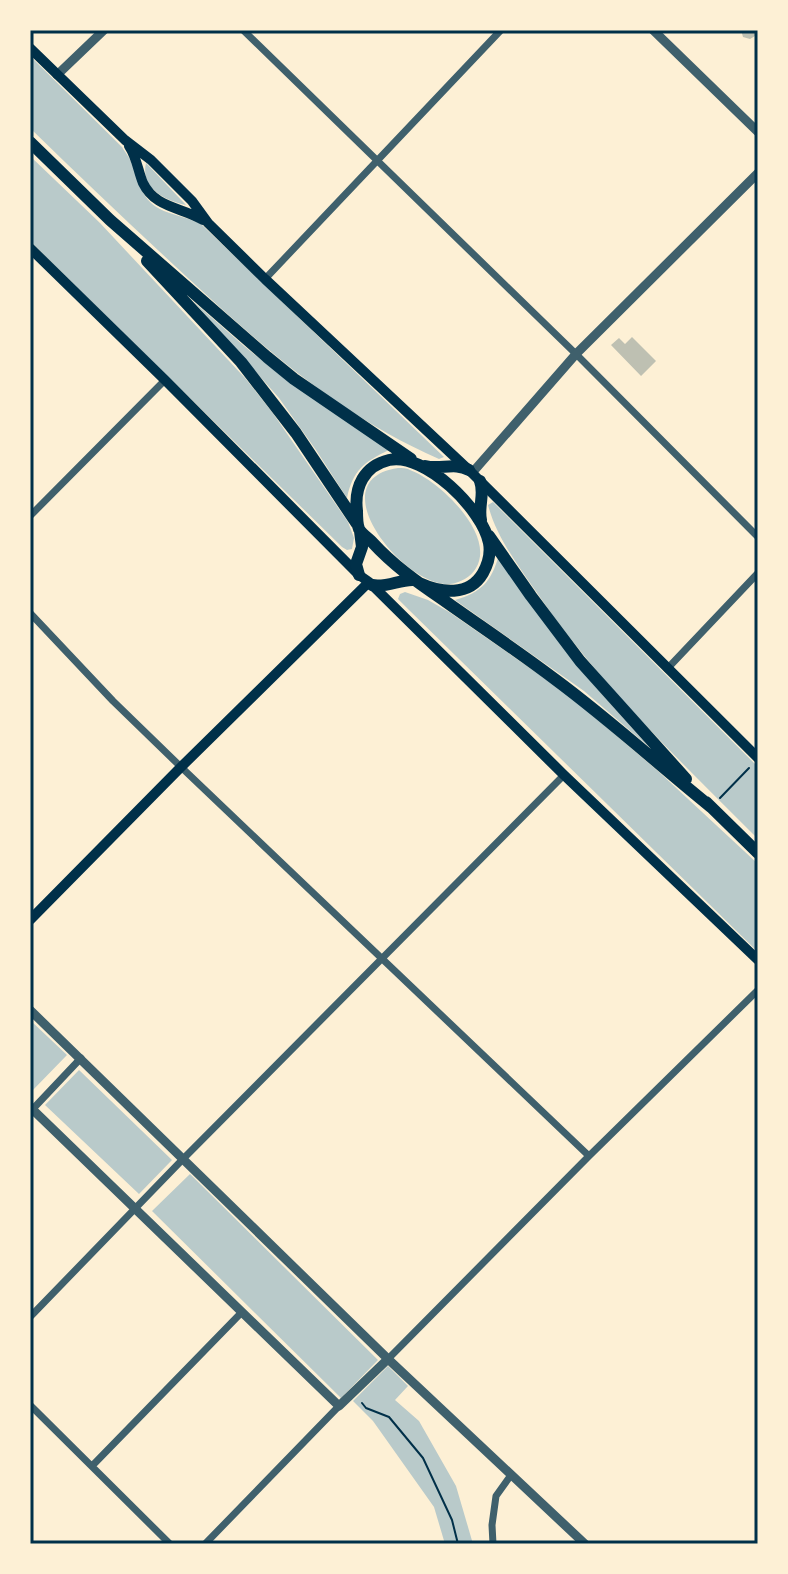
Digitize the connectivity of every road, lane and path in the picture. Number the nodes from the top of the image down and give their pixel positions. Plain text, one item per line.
1 (104, 30) edge
2 (243, 30) edge
3 (501, 30) edge
4 (653, 30) edge
5 (30, 48) edge
6 (57, 75) junction
7 (758, 132) edge
8 (125, 140) junction
9 (30, 142) edge
10 (377, 159) junction
11 (758, 173) edge
12 (110, 220) junction
13 (208, 223) junction
14 (30, 248) edge
15 (265, 279) junction
16 (576, 354) junction
17 (165, 380) junction
18 (418, 463) junction
19 (474, 475) junction
20 (30, 516) edge
21 (359, 528) junction
22 (484, 528) junction
23 (758, 537) edge
24 (758, 573) edge
25 (367, 581) junction
26 (416, 582) junction
27 (30, 613) edge
28 (667, 669) junction
29 (758, 758) edge
30 (181, 767) junction
31 (749, 769) dead end
32 (564, 775) junction
33 (711, 807) junction
34 (758, 853) edge
35 (30, 920) edge
36 (383, 958) junction
37 (758, 960) edge
38 (758, 990) edge
39 (30, 1010) edge
40 (81, 1058) junction
41 (31, 1110) edge
42 (589, 1156) junction
43 (183, 1159) junction
44 (135, 1209) junction
45 (241, 1313) junction
46 (30, 1317) edge
47 (388, 1359) junction
48 (353, 1393) junction
49 (30, 1405) edge
50 (339, 1406) junction
51 (92, 1466) junction
52 (511, 1475) junction
53 (170, 1544) edge
54 (205, 1544) edge
55 (458, 1544) edge
56 (493, 1544) edge
57 (585, 1544) edge

1 - 6 street
2 - 10 street
3 - 10 street
4 - 7 street
5 - 6 main road
6 - 8 main road
8 - 13 main road
8 - 13 main road
9 - 12 highway
10 - 15 street
10 - 16 street
11 - 16 street
12 - 18 highway
12 - 21 highway
13 - 15 main road
14 - 17 main road
15 - 19 main road
16 - 19 street
16 - 23 street
17 - 20 street
17 - 25 main road
18 - 19 highway
18 - 21 highway
18 - 22 highway
19 - 22 highway
19 - 28 main road
21 - 25 highway
21 - 26 highway
22 - 26 highway
22 - 33 highway
24 - 28 street
25 - 26 highway
25 - 30 main road
25 - 32 main road
26 - 33 highway
27 - 30 street
28 - 29 main road
30 - 35 main road
30 - 36 street
31 - 33 path
32 - 36 street
32 - 37 main road
33 - 34 highway
36 - 42 street
36 - 43 street
38 - 42 street
39 - 40 street
40 - 41 street
40 - 43 street
41 - 44 street
42 - 47 street
43 - 44 street
43 - 47 street
44 - 45 street
44 - 46 street
45 - 50 street
45 - 51 street
47 - 48 street
47 - 52 street
48 - 50 street
48 - 55 path
49 - 51 street
50 - 54 street
51 - 53 street
52 - 56 street
52 - 57 street

